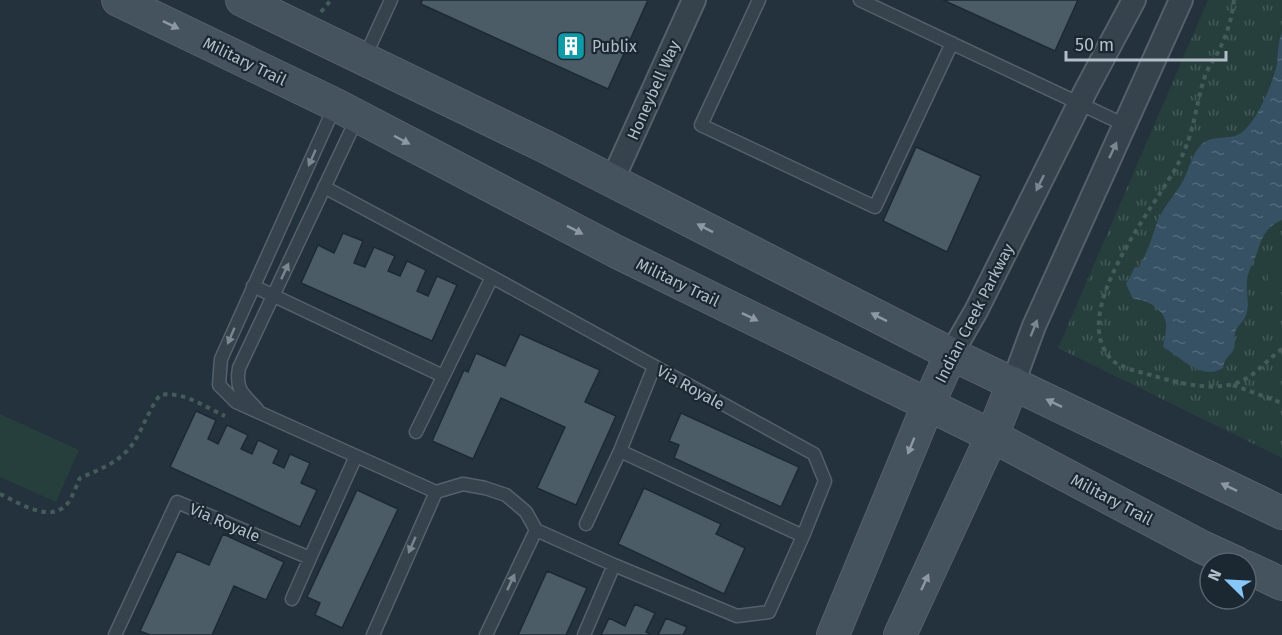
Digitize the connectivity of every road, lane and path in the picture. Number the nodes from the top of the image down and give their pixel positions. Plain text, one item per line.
1 (118, 0) edge
2 (242, 0) edge
3 (391, 0) edge
4 (694, 0) edge
5 (759, 0) edge
6 (860, 0) edge
7 (1134, 0) edge
8 (1181, 0) edge
9 (1234, 0) edge
10 (952, 43) junction
11 (364, 59) junction
12 (1080, 102) junction
13 (347, 110) junction
14 (1125, 125) junction
15 (612, 181) junction
16 (324, 187) junction
17 (492, 277) junction
18 (253, 286) junction
19 (273, 296) junction
20 (1282, 349) edge
21 (951, 354) junction
22 (654, 367) junction
23 (443, 376) junction
24 (1013, 383) junction
25 (1233, 385) junction
26 (236, 402) junction
27 (1282, 403) edge
28 (928, 405) junction
29 (262, 414) junction
30 (416, 432) dead end
31 (992, 436) junction
32 (620, 451) junction
33 (356, 456) junction
34 (436, 492) junction
35 (0, 494) edge
36 (1282, 513) edge
37 (586, 524) dead end
38 (536, 530) junction
39 (803, 536) junction
40 (1211, 551) edge
41 (310, 558) junction
42 (614, 565) junction
43 (1258, 573) edge
44 (1282, 584) edge
45 (292, 599) dead end
46 (115, 635) edge
47 (373, 635) edge
48 (486, 635) edge
49 (584, 635) edge
50 (833, 635) edge
51 (900, 635) edge

1 -> 13 main road, Military Trail
2 - 11 main road
3 - 11 lane
4 - 15 street, Honeybell Way
5 - 10 lane
6 - 10 lane
7 - 12 street, Indian Creek Parkway
8 - 14 street
9 - 25 path
10 - 12 lane
11 - 15 main road
12 - 14 lane
12 -> 21 street, Indian Creek Parkway
13 - 16 lane
13 -> 18 lane
13 -> 28 main road, Military Trail
24 -> 14 street
21 -> 15 main road
16 - 17 lane, Via Royale
19 -> 16 lane
17 - 22 lane, Via Royale
17 - 23 lane
18 - 19 lane
18 -> 26 lane
19 - 23 lane
19 - 29 lane
20 - 25 path
21 - 24 main road
21 - 28 main road, Indian Creek Parkway
22 - 32 lane
22 - 39 lane, Via Royale
23 - 30 lane
24 - 31 main road
36 -> 24 main road
25 - 27 path
26 - 29 lane
26 - 35 path
28 - 31 main road, Military Trail
28 -> 50 main road, Indian Creek Parkway
29 - 33 lane
31 - 40 main road, Military Trail
51 -> 31 main road
32 - 37 lane
32 - 39 lane
33 - 34 lane
33 - 41 lane
34 - 38 lane
34 -> 47 lane
38 - 42 lane, Via Royale
48 -> 38 lane
39 - 42 lane, Via Royale
41 - 45 lane
41 - 46 lane, Via Royale
42 - 49 lane
43 - 44 main road

